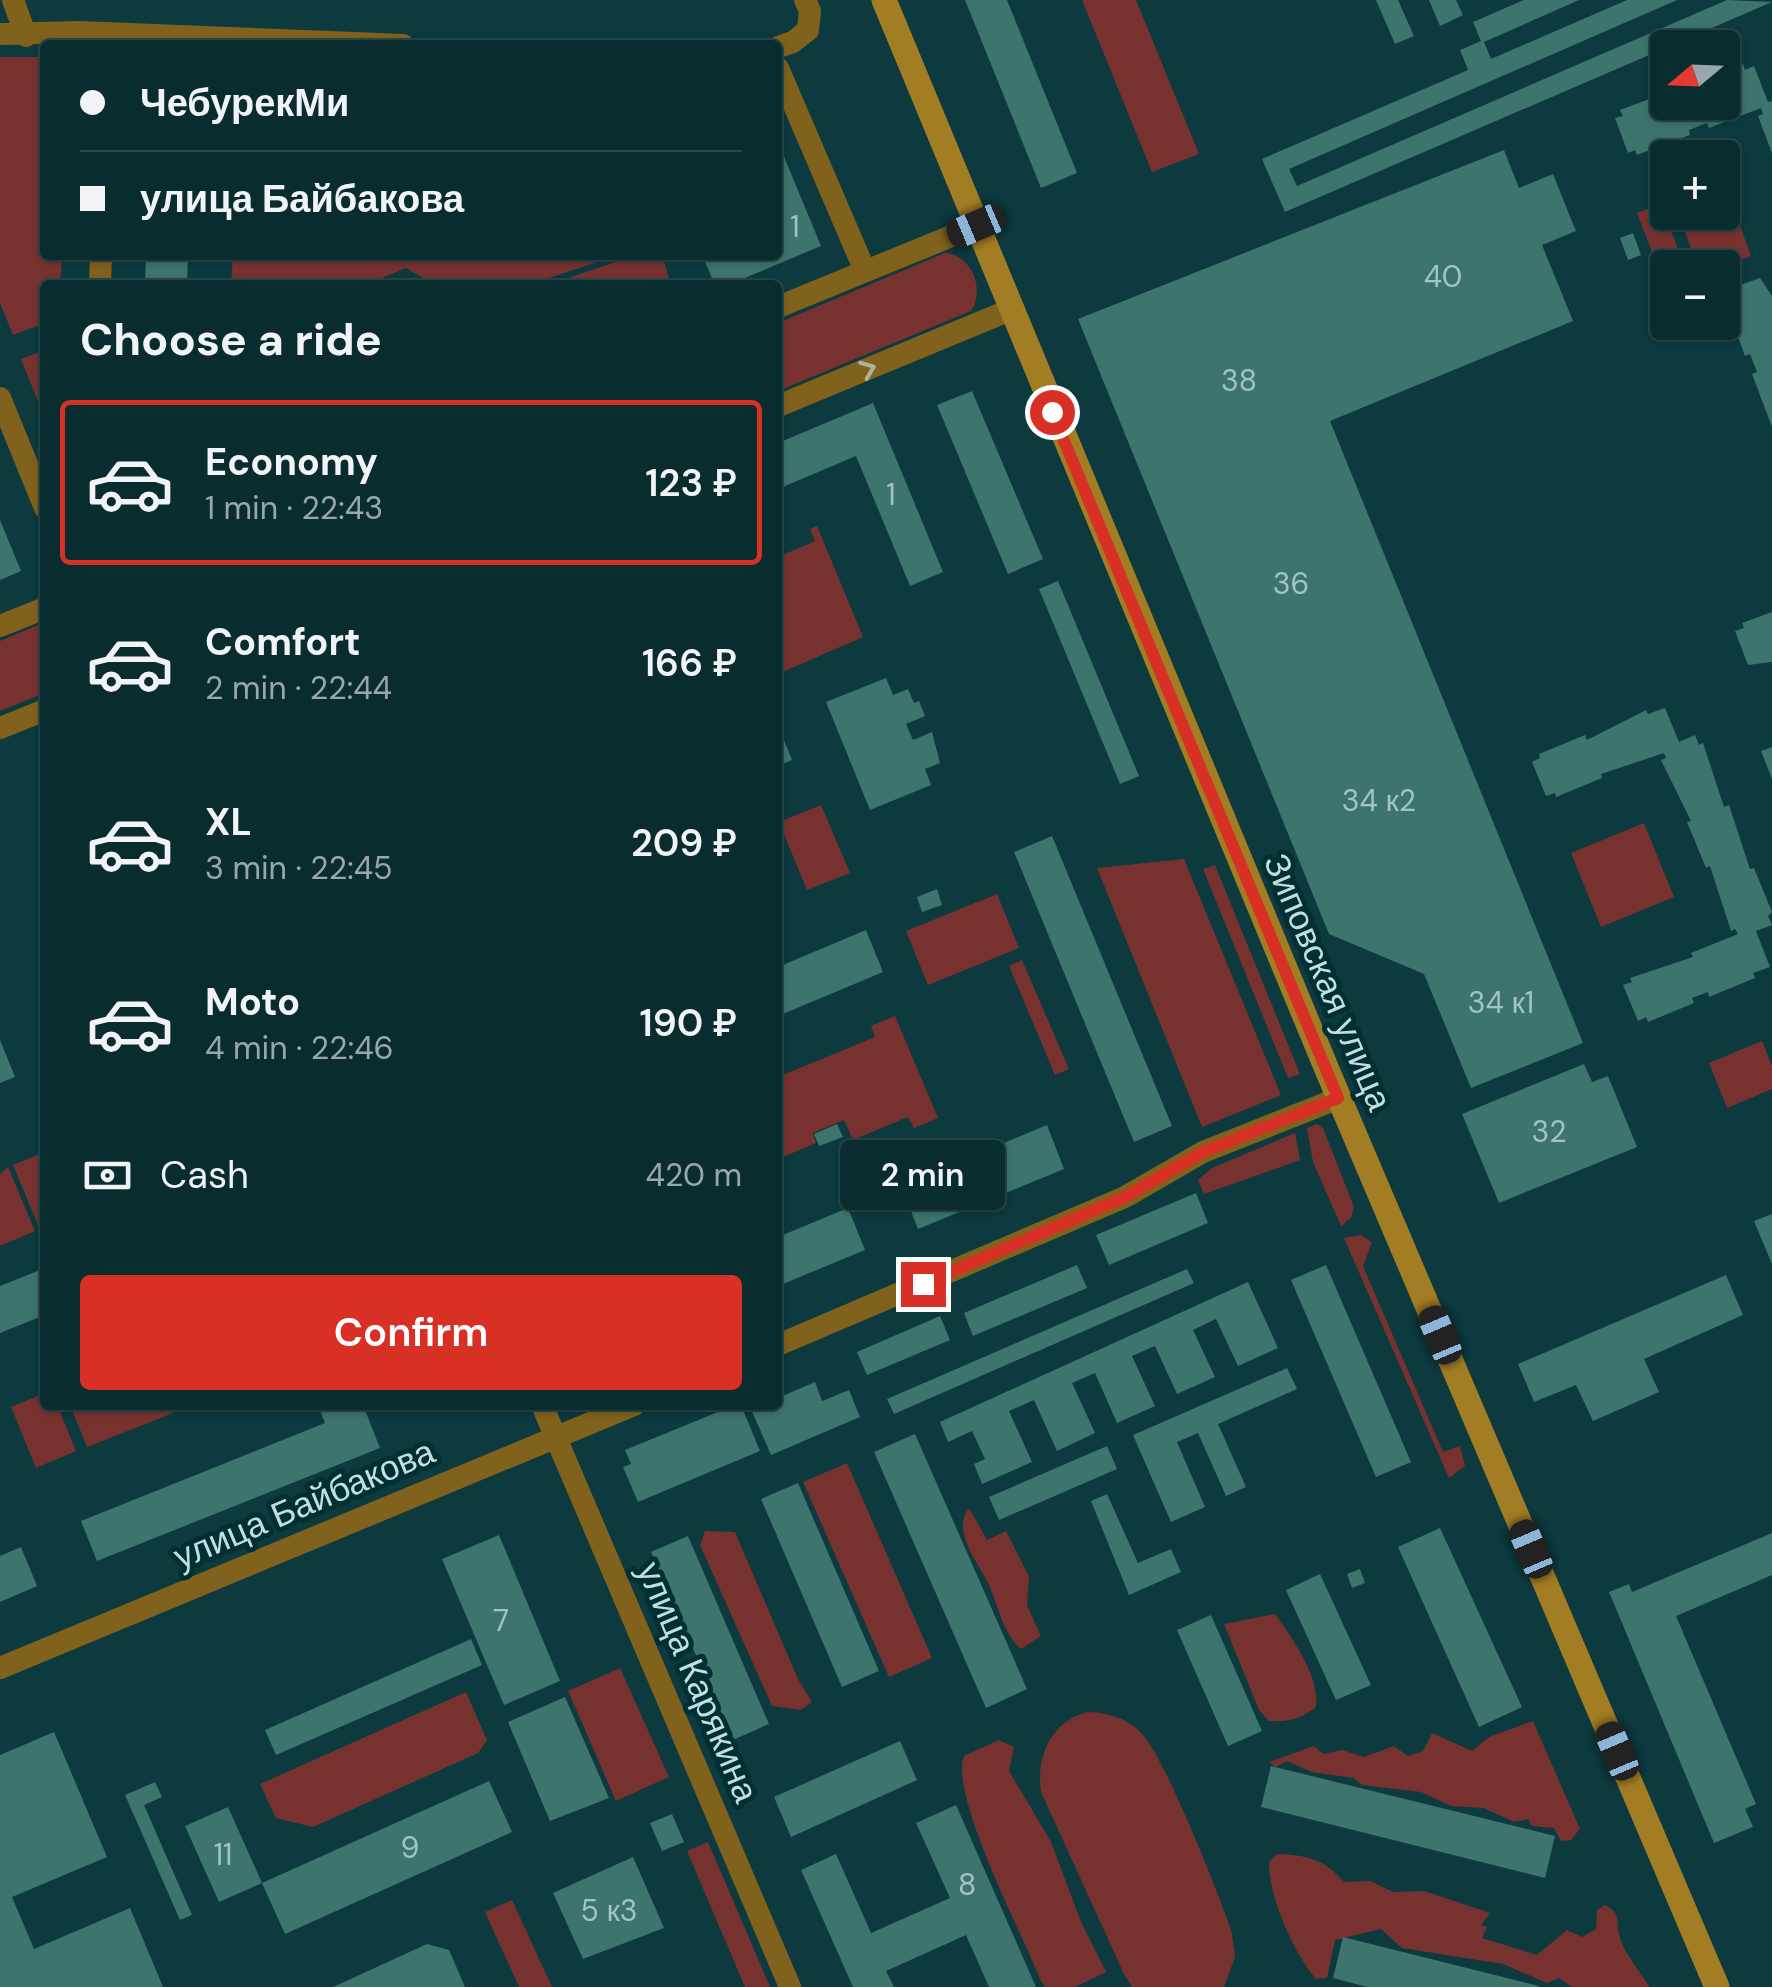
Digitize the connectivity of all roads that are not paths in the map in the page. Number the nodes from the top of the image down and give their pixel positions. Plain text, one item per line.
1 (13, 0) edge
2 (805, 0) edge
3 (884, 0) edge
4 (0, 34) edge
5 (26, 36) junction
6 (109, 39) edge
7 (158, 40) edge
8 (782, 46) edge
9 (782, 77) edge
10 (976, 226) junction
11 (865, 272) junction
12 (782, 305) edge
13 (1010, 310) junction
14 (0, 398) edge
15 (782, 404) edge
16 (40, 496) edge
17 (40, 610) edge
18 (0, 626) edge
19 (40, 712) edge
20 (0, 728) edge
21 (1338, 1098) junction
22 (782, 1343) edge
23 (544, 1410) edge
24 (622, 1410) edge
25 (555, 1438) junction
26 (0, 1668) edge
27 (790, 1987) edge
28 (1717, 1987) edge

1 - 5 street
2 - 8 street
3 - 10 street, Зиповская улица
4 - 5 street
5 - 6 street
6 - 7 street
9 - 11 street
10 - 11 street
10 - 13 street, Зиповская улица
11 - 12 street
15 -> 13 street
13 - 21 street, Зиповская улица
14 - 16 street
17 - 18 street
19 - 20 street
21 - 22 street
21 - 28 street, Зиповская улица
23 - 25 street, улица Карякина
24 - 25 street, улица Байбакова
25 - 26 street, улица Байбакова
25 - 27 street, улица Карякина

